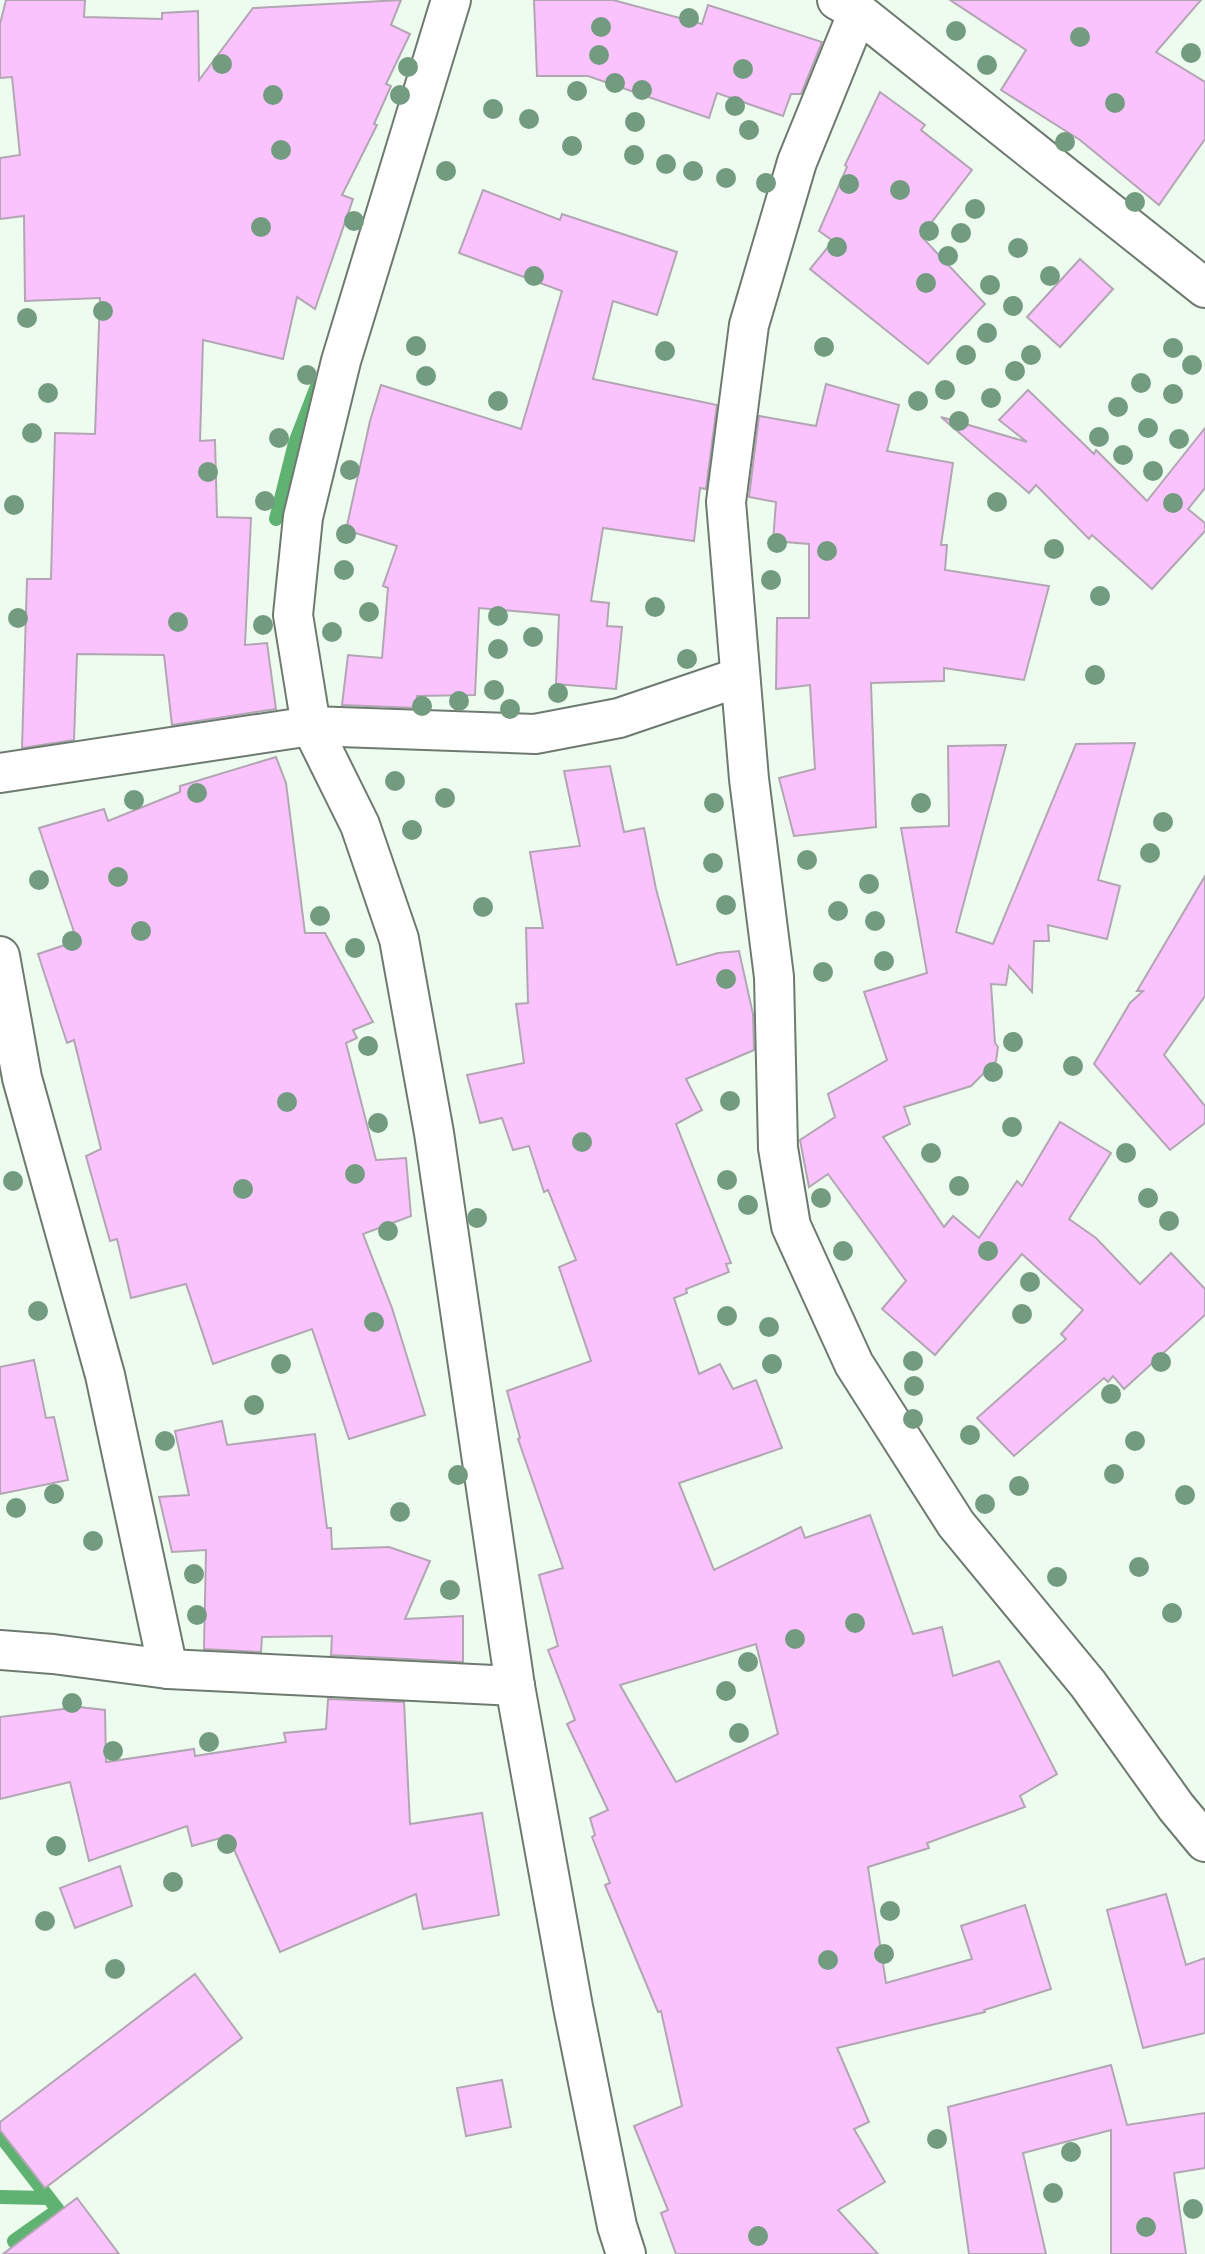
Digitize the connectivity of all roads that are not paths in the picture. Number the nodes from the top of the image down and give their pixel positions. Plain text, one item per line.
1 (451, 0) edge
2 (847, 6) edge
3 (1205, 288) edge
4 (740, 677) junction
5 (311, 726) junction
6 (0, 773) edge
7 (0, 956) edge
8 (11, 1082) edge
9 (0, 1650) edge
10 (168, 1669) junction
11 (515, 1686) junction
12 (1205, 1842) edge
13 (626, 2254) edge

1 - 5 street
2 - 3 street
2 - 4 street
4 - 5 street
4 - 12 street
5 - 6 street
5 - 11 street
7 - 8 street
8 - 10 street
9 - 10 street
10 - 11 street
11 - 13 street

